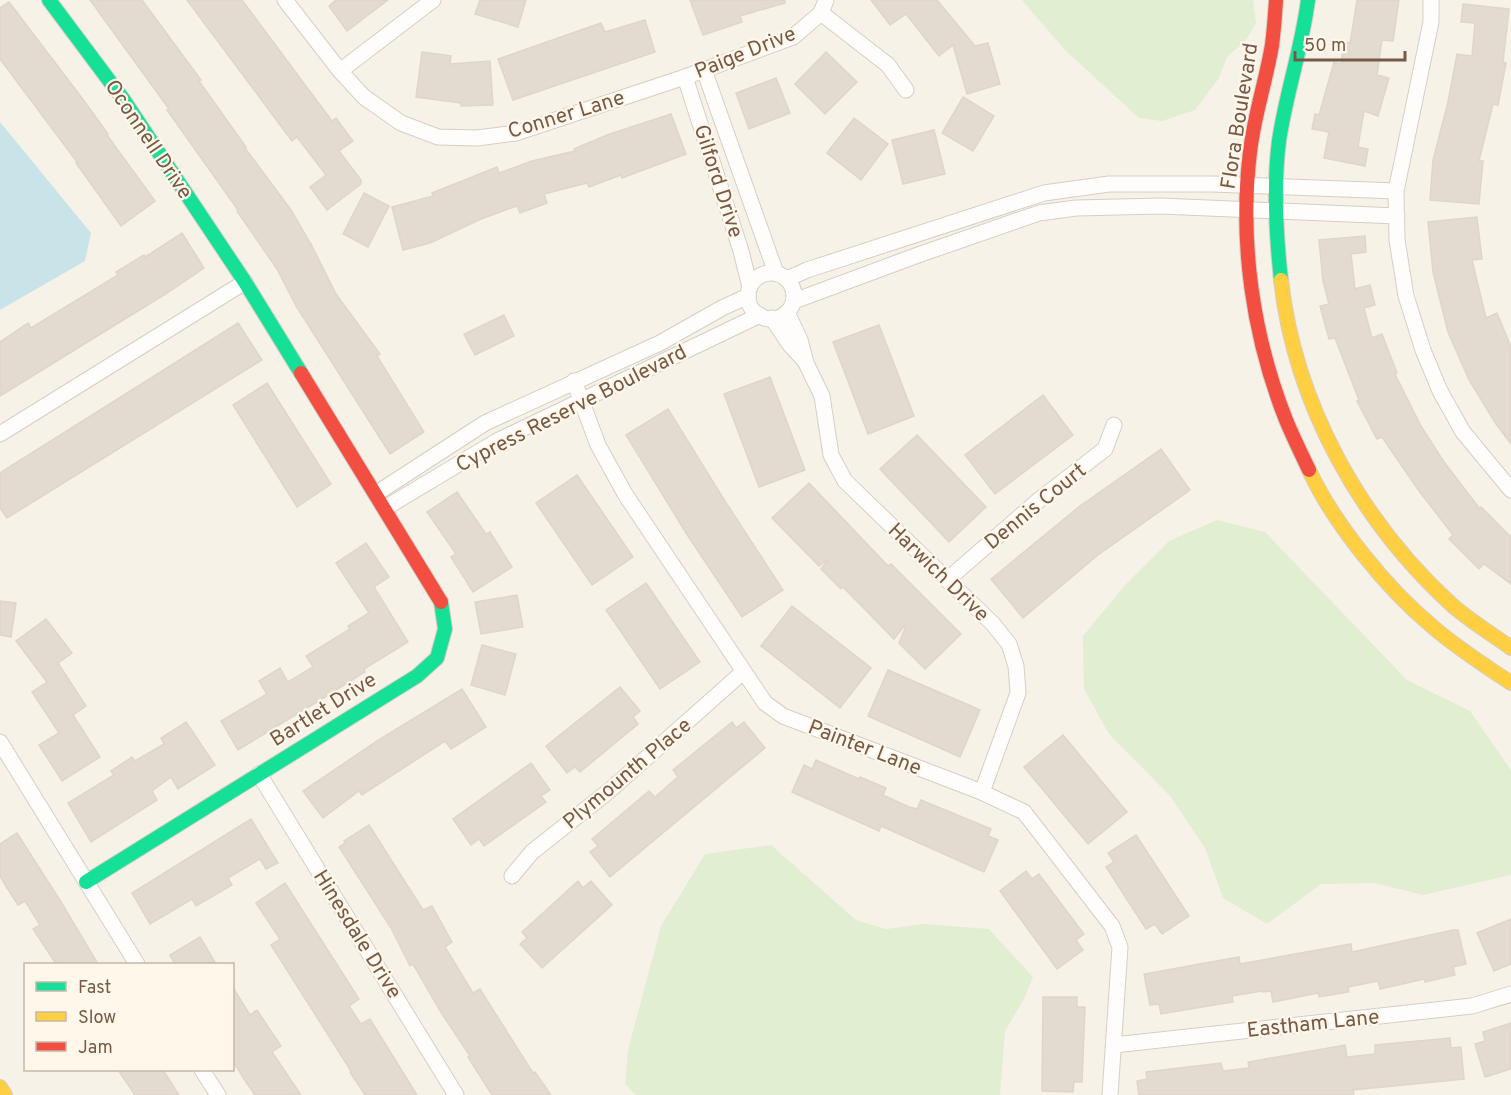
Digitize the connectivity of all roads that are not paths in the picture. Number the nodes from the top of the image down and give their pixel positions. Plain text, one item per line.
1 (49, 0) edge
2 (285, 0) edge
3 (433, 0) edge
4 (1276, 0) edge
5 (1308, 0) edge
6 (1431, 0) edge
7 (824, 7) edge
8 (704, 70) junction
9 (340, 72) junction
10 (685, 76) junction
11 (906, 90) dead end
12 (1161, 184) junction
13 (1247, 186) junction
14 (1275, 186) junction
15 (1343, 189) junction
16 (1396, 191) junction
17 (1161, 206) junction
18 (1247, 210) junction
19 (1274, 212) junction
20 (1344, 214) junction
21 (1397, 216) junction
22 (965, 218) junction
23 (969, 238) junction
24 (782, 276) junction
25 (245, 282) junction
26 (749, 292) junction
27 (790, 307) junction
28 (766, 317) junction
29 (806, 363) junction
30 (574, 381) junction
31 (580, 400) junction
32 (1114, 425) dead end
33 (0, 434) edge
34 (1511, 490) edge
35 (377, 493) junction
36 (385, 508) junction
37 (947, 580) junction
38 (1511, 648) edge
39 (743, 672) junction
40 (1511, 683) edge
41 (0, 742) edge
42 (259, 774) junction
43 (982, 792) junction
44 (512, 876) dead end
45 (87, 882) junction
46 (136, 963) edge
47 (1511, 994) edge
48 (1114, 1045) junction
49 (203, 1071) edge
50 (0, 1087) edge
51 (5, 1095) edge
52 (218, 1095) edge
53 (456, 1095) edge
54 (1110, 1095) edge

1 - 25 street, Oconnell Drive
2 - 9 street, Conner Lane
3 - 9 street
4 - 13 street, Flora Boulevard
5 - 14 street, Flora Boulevard
6 - 16 street
7 - 8 street, Paige Drive
7 - 11 street
8 - 10 street, Paige Drive
8 - 24 street, Gilford Drive
9 - 10 street, Conner Lane
10 - 26 street, Gilford Drive
12 - 13 street
12 - 17 street
12 - 22 street
13 - 14 street
13 - 18 street, Flora Boulevard
14 - 15 street
14 - 19 street, Flora Boulevard
15 - 16 street
15 - 20 street
16 - 21 street
17 - 18 street
17 - 23 street
18 - 19 street
18 - 40 street, Flora Boulevard
19 - 20 street
19 - 38 street, Flora Boulevard
20 - 21 street
21 - 34 street
22 - 23 street
22 - 24 street
23 - 27 street
24 - 26 street
24 - 27 street
25 - 33 street
25 - 35 street, Oconnell Drive
26 - 28 street
26 - 30 street, Cypress Reserve Boulevard
27 - 28 street
27 - 29 street, Harwich Drive
28 - 29 street, Harwich Drive
28 - 31 street, Cypress Reserve Boulevard
29 - 37 street, Harwich Drive
30 - 31 street, Painter Lane
30 - 35 street, Cypress Reserve Boulevard
31 - 36 street, Cypress Reserve Boulevard
31 - 39 street, Painter Lane
32 - 37 street, Dennis Court
35 - 36 street, Oconnell Drive
36 - 42 street, Bartlet Drive
37 - 43 street, Harwich Drive
39 - 43 street, Painter Lane
39 - 44 street, Plymounth Place
41 - 45 street
42 - 45 street, Bartlet Drive
42 - 53 street, Hinesdale Drive
43 - 48 street, Painter Lane
45 - 46 street
47 - 48 street, Eastham Lane
48 - 54 street, Painter Lane
49 - 52 street
50 - 51 street

